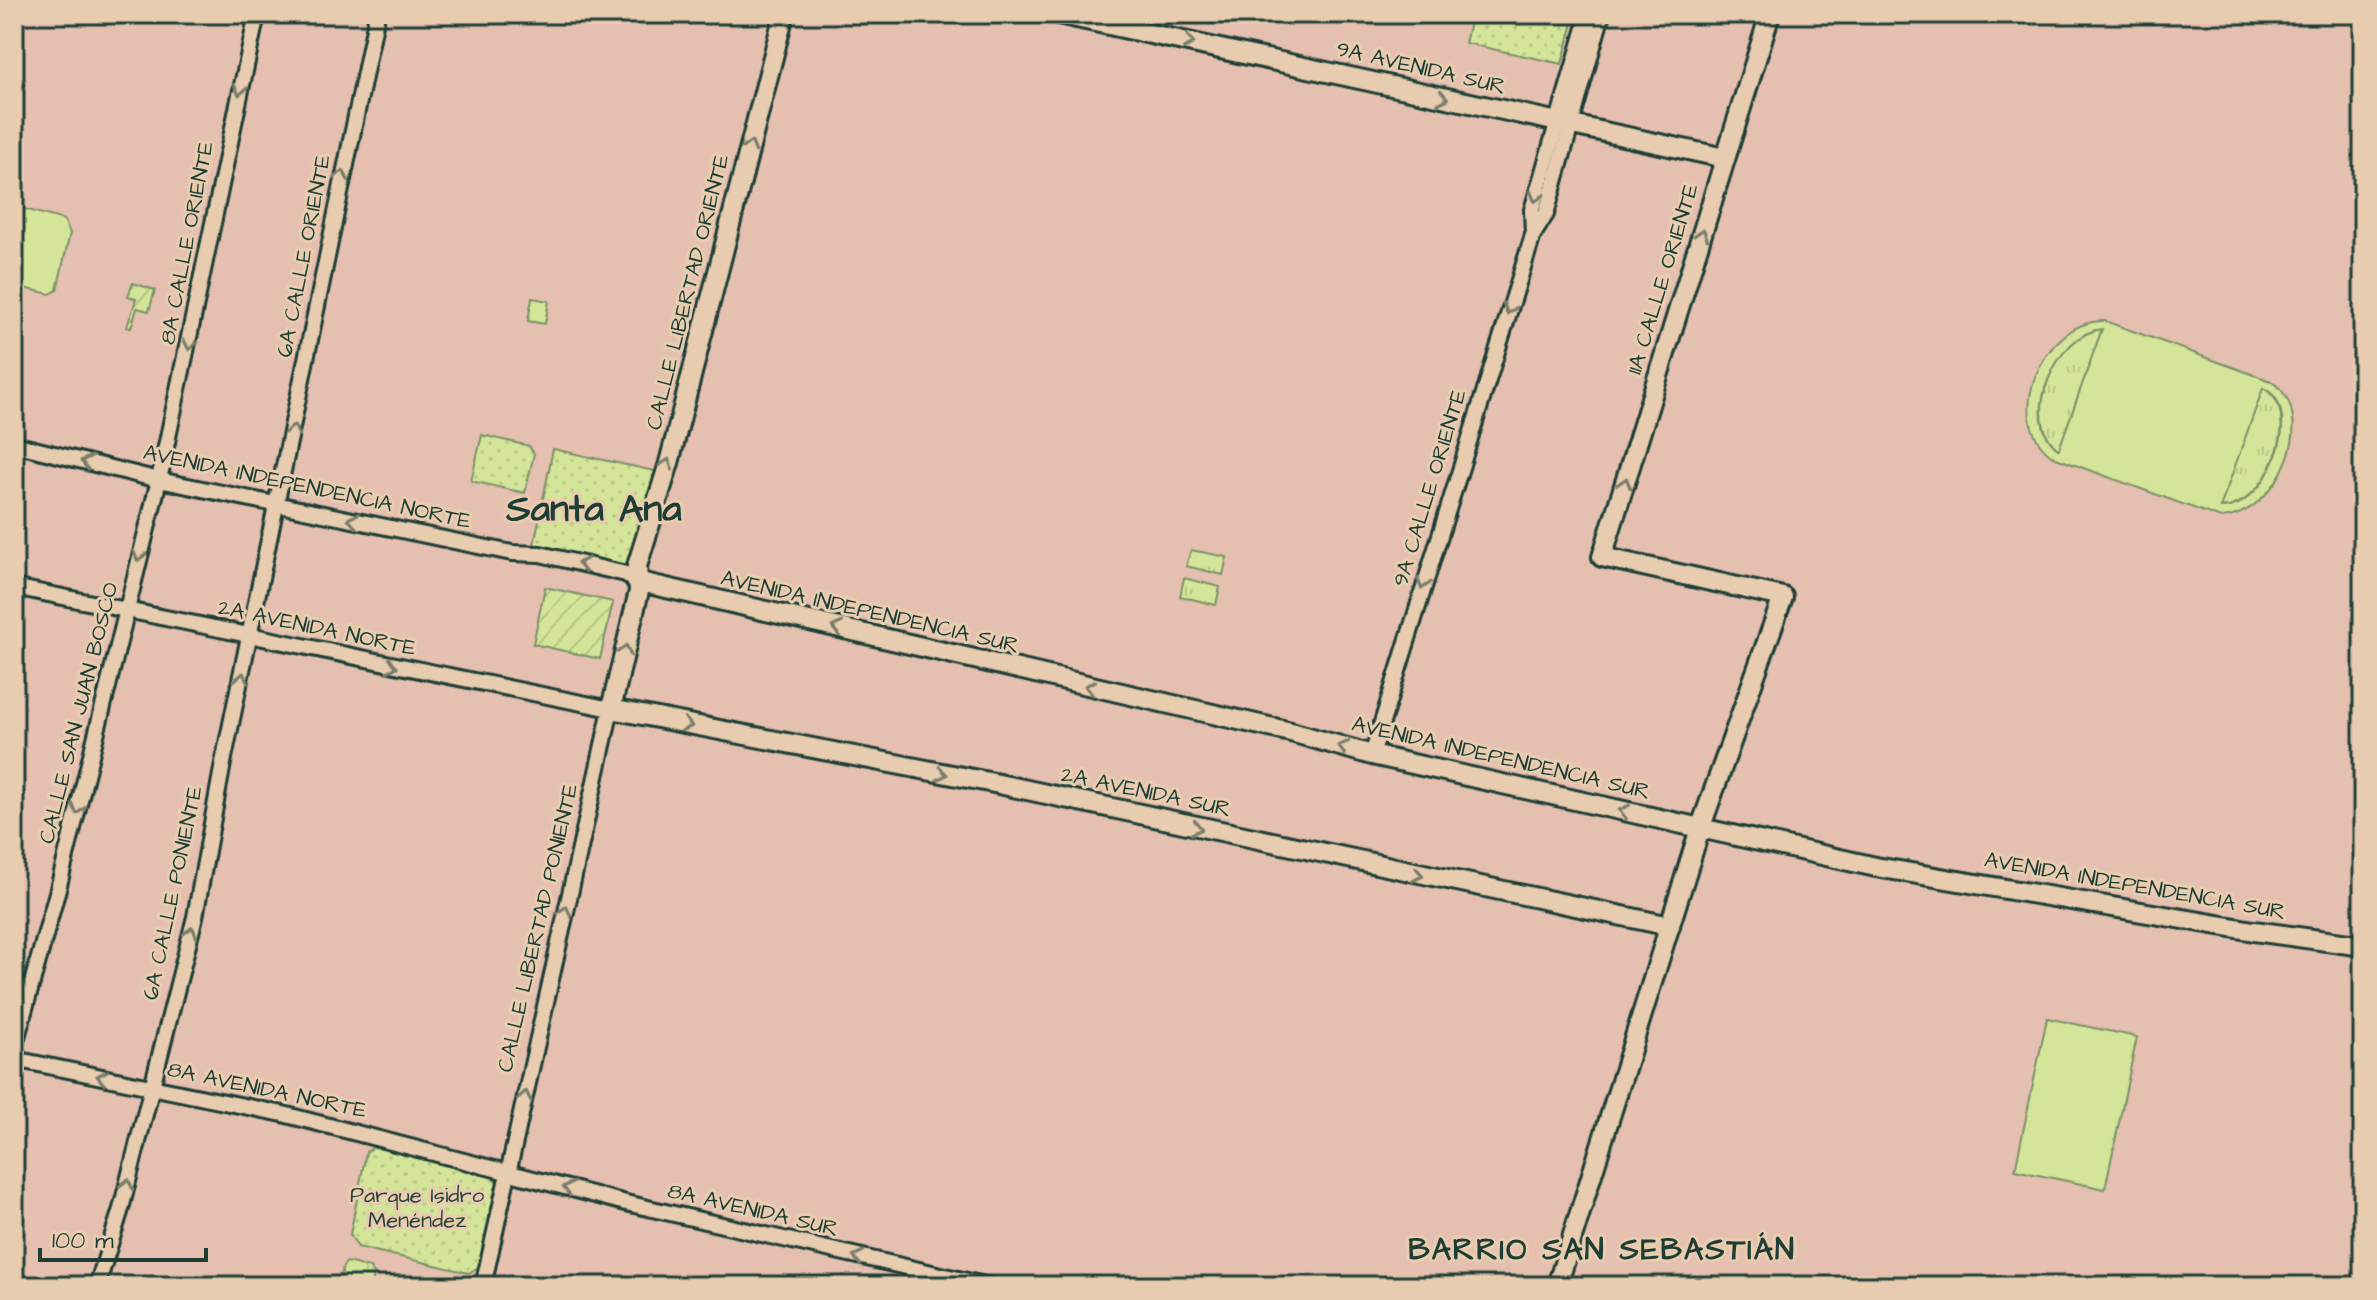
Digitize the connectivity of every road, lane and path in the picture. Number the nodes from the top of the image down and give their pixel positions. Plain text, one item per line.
1 (257, 14) edge
2 (377, 14) edge
3 (784, 14) edge
4 (1058, 14) edge
5 (1589, 14) edge
6 (1602, 14) edge
7 (1764, 15) edge
8 (1564, 124) junction
9 (1725, 158) junction
10 (14, 444) edge
11 (159, 480) junction
12 (277, 506) junction
13 (636, 581) junction
14 (14, 587) edge
15 (125, 612) junction
16 (251, 636) junction
17 (611, 709) junction
18 (1372, 755) junction
19 (1700, 829) junction
20 (1670, 926) junction
21 (2363, 946) edge
22 (14, 1048) edge
23 (14, 1059) edge
24 (150, 1087) junction
25 (509, 1173) junction
26 (97, 1286) edge
27 (483, 1286) edge
28 (989, 1286) edge
29 (1557, 1286) edge

1 -> 11 street, 8A CALLE ORIENTE
12 -> 2 street, 6A CALLE ORIENTE
13 -> 3 main road, CALLE LIBERTAD ORIENTE
4 -> 8 main road, 9A AVENIDA SUR
5 - 8 street, 9A CALLE ORIENTE
6 - 8 street, 9A CALLE ORIENTE
7 - 9 main road, 11A CALLE ORIENTE
8 - 9 main road, 9A AVENIDA SUR
8 -> 18 street, 9A CALLE ORIENTE
19 -> 9 main road, 11A CALLE ORIENTE
11 -> 10 street, AVENIDA INDEPENDENCIA NORTE
11 - 12 street, AVENIDA INDEPENDENCIA NORTE
11 -> 15 street, CALLE SAN JUAN BOSCO
13 -> 12 street, AVENIDA INDEPENDENCIA NORTE
12 - 16 street, 6A CALLE PONIENTE
17 -> 13 main road, CALLE LIBERTAD PONIENTE
18 -> 13 main road, AVENIDA INDEPENDENCIA SUR
14 - 15 street, 2A AVENIDA NORTE
15 - 16 street, 2A AVENIDA NORTE
15 -> 22 street, CALLE SAN JUAN BOSCO
16 -> 17 street, 2A AVENIDA NORTE
24 -> 16 street, 6A CALLE PONIENTE
17 -> 20 main road, 2A AVENIDA SUR
25 -> 17 street, CALLE LIBERTAD PONIENTE
19 -> 18 main road, AVENIDA INDEPENDENCIA SUR
19 - 20 main road
19 - 21 main road, AVENIDA INDEPENDENCIA SUR
20 - 29 main road
24 -> 23 street, 8A AVENIDA NORTE
24 - 25 street, 8A AVENIDA NORTE
26 -> 24 street, 6A CALLE PONIENTE
25 - 27 street, CALLE LIBERTAD PONIENTE
28 -> 25 street, 8A AVENIDA SUR

